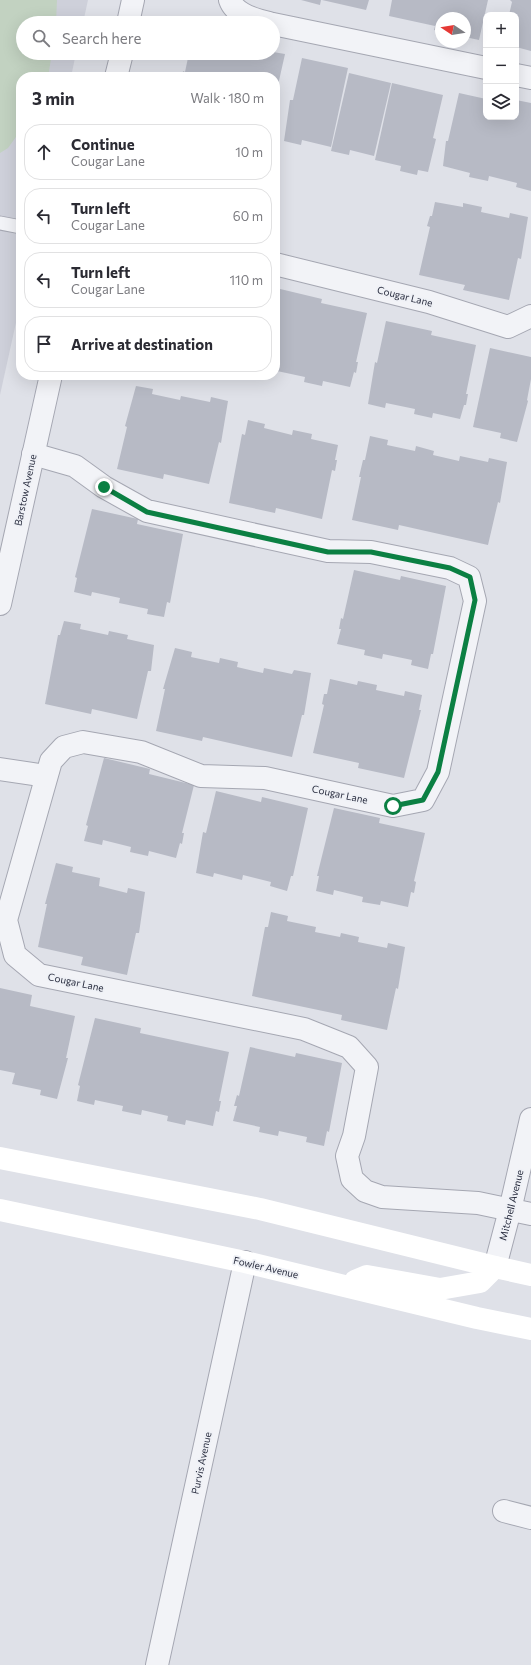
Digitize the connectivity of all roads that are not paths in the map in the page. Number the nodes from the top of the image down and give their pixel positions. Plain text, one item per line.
1 (133, 0) edge
2 (230, 0) edge
3 (130, 16) edge
4 (247, 16) edge
5 (280, 25) edge
6 (120, 60) edge
7 (483, 67) edge
8 (117, 72) edge
9 (519, 76) edge
10 (531, 78) edge
11 (0, 222) edge
12 (16, 226) edge
13 (280, 265) edge
14 (531, 316) edge
15 (50, 380) edge
16 (33, 454) junction
17 (0, 604) edge
18 (0, 770) edge
19 (46, 776) junction
20 (531, 1119) edge
21 (0, 1158) edge
22 (0, 1210) edge
23 (521, 1212) edge
24 (245, 1262) junction
25 (495, 1267) junction
26 (531, 1275) edge
27 (343, 1286) junction
28 (531, 1329) edge
29 (504, 1511) dead end
30 (531, 1518) edge
31 (157, 1665) edge

1 - 3 street
2 - 4 street
5 - 7 street
6 - 8 street
9 - 10 street
11 - 12 lane
13 - 14 street, Cougar Lane
15 - 16 street, Barstow Avenue
16 - 17 street, Barstow Avenue
16 - 19 street, Cougar Lane
18 - 19 street
19 - 23 street, Cougar Lane
20 - 23 street, Mitchell Avenue
21 - 25 main road
22 - 24 main road, Fowler Avenue
23 - 25 street, Mitchell Avenue
24 - 27 main road, Fowler Avenue
24 - 31 street, Purvis Avenue
25 - 26 main road
25 - 27 main road
27 - 28 main road, Fowler Avenue
29 - 30 street

